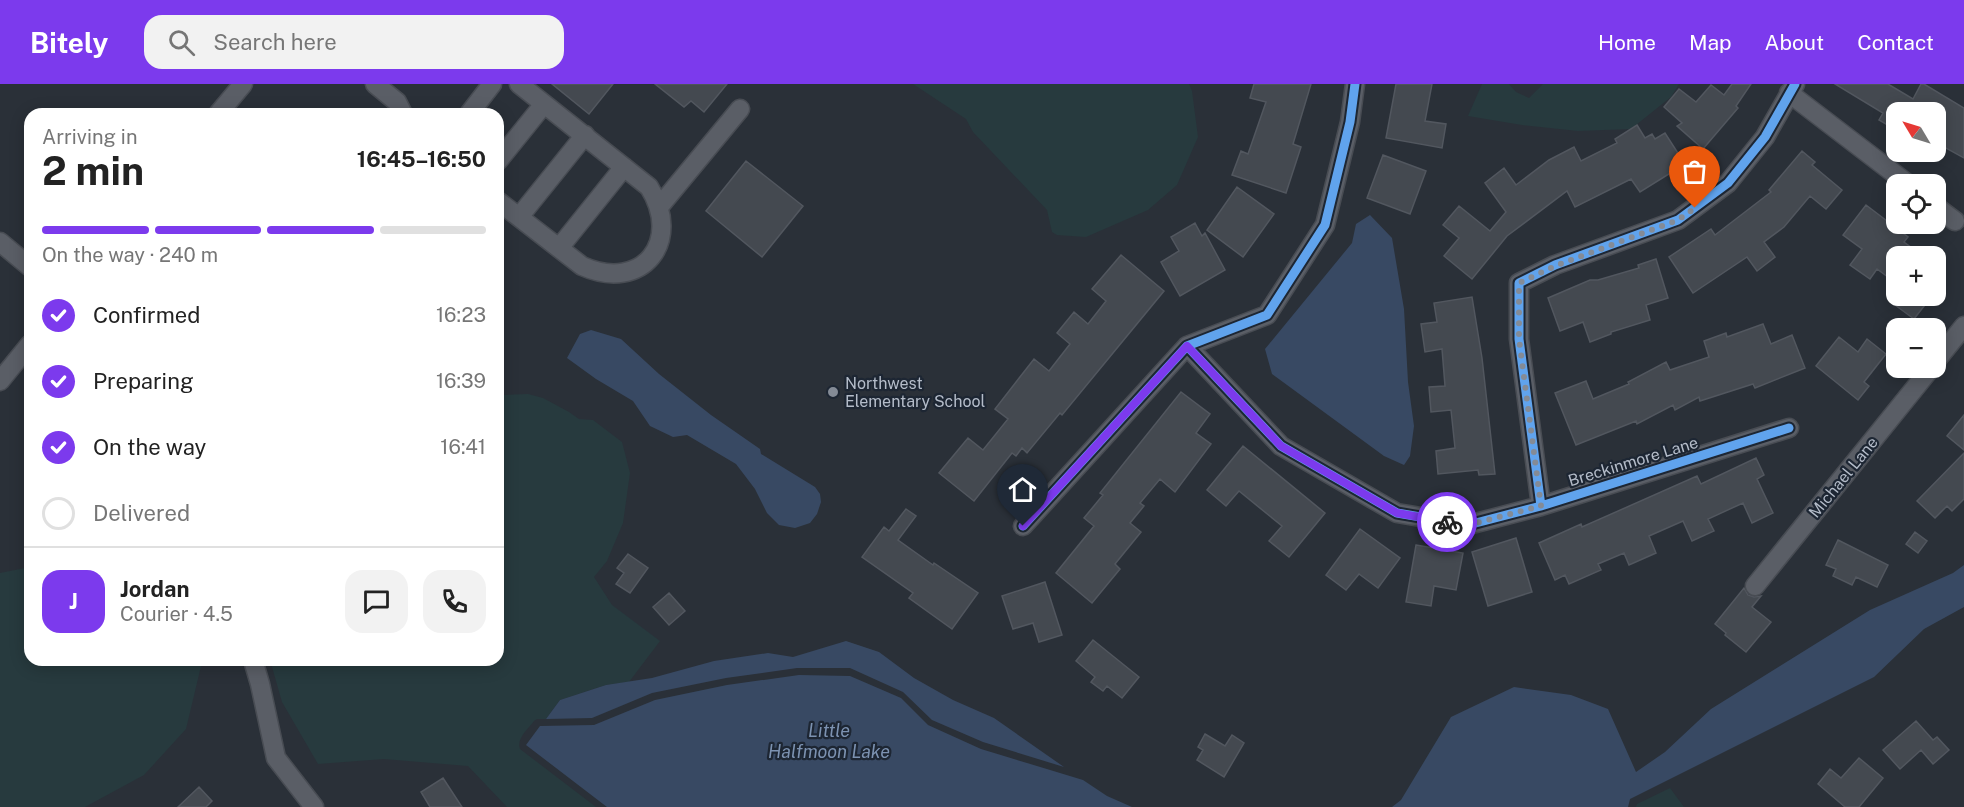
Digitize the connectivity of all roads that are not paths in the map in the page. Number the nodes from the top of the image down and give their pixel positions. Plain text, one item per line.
1 (243, 84) edge
2 (375, 84) edge
3 (492, 84) edge
4 (519, 84) edge
5 (1355, 84) edge
6 (1792, 89) edge
7 (400, 100) edge
8 (544, 104) junction
9 (223, 108) edge
10 (474, 108) edge
11 (740, 109) dead end
12 (585, 135) junction
13 (504, 154) edge
14 (624, 167) junction
15 (1896, 174) edge
16 (504, 206) edge
17 (659, 207) junction
18 (1946, 214) edge
19 (519, 217) junction
20 (1955, 221) dead end
21 (0, 242) edge
22 (559, 248) junction
23 (24, 262) edge
24 (1964, 326) edge
25 (1187, 346) junction
26 (1946, 348) edge
27 (24, 351) edge
28 (1922, 378) edge
29 (0, 381) edge
30 (1790, 428) dead end
31 (1541, 506) junction
32 (1023, 526) dead end
33 (1755, 586) dead end
34 (255, 666) edge
35 (314, 807) edge

1 - 9 street
2 - 7 street
3 - 10 street
4 - 8 street
5 - 25 street
6 - 15 street
6 - 31 street
8 - 12 street
8 - 13 street
11 - 17 street
12 - 14 street
12 - 19 street
14 - 17 street
14 - 22 street
16 - 19 street
17 - 22 street
18 - 20 street
19 - 22 street
21 - 23 street
24 - 26 street
25 - 31 street, Breckinmore Lane
25 - 32 street
27 - 29 street
28 - 33 street, Michael Lane
30 - 31 street, Breckinmore Lane
34 - 35 street

